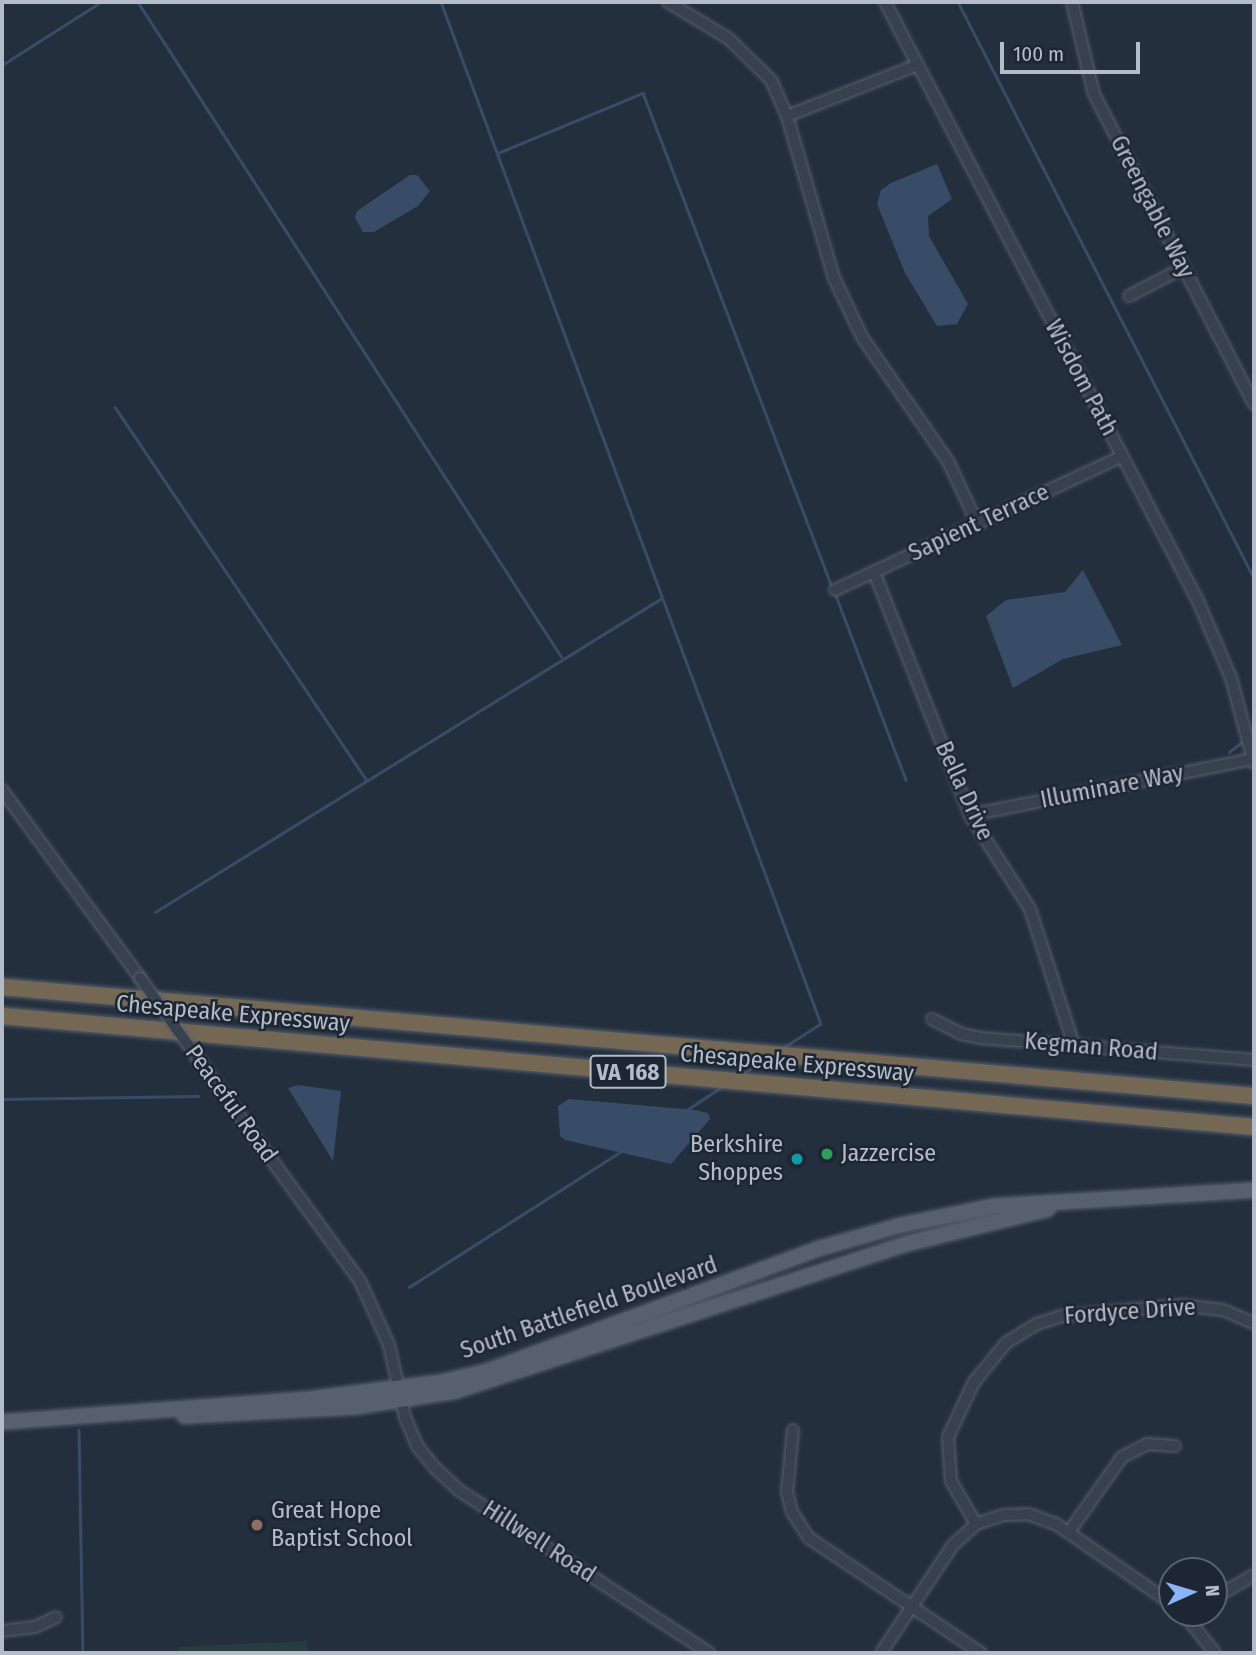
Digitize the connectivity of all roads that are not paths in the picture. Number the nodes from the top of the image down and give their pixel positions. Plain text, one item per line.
1 (668, 2) edge
2 (885, 2) edge
3 (1072, 2) edge
4 (917, 65) junction
5 (787, 116) junction
6 (1184, 268) junction
7 (1129, 296) dead end
8 (1254, 404) edge
9 (1122, 456) junction
10 (976, 523) junction
11 (874, 572) junction
12 (835, 590) dead end
13 (1254, 761) edge
14 (2, 790) edge
15 (970, 815) junction
16 (2, 987) edge
17 (2, 1016) edge
18 (932, 1019) dead end
19 (1074, 1045) junction
20 (1254, 1060) edge
21 (1254, 1096) edge
22 (1254, 1127) edge
23 (1254, 1190) edge
24 (1116, 1197) junction
25 (1254, 1323) edge
26 (402, 1395) junction
27 (2, 1422) edge
28 (793, 1430) dead end
29 (1174, 1446) dead end
30 (976, 1524) junction
31 (1069, 1532) junction
32 (1254, 1575) edge
33 (1228, 1590) edge
34 (1158, 1594) edge
35 (911, 1607) junction
36 (56, 1617) dead end
37 (1198, 1627) edge
38 (2, 1631) edge
39 (709, 1653) edge
40 (881, 1653) edge
41 (981, 1653) edge
42 (1215, 1653) edge

1 - 5 street
2 - 4 street, Wisdom Path
3 - 6 street, Greengable Way
4 - 5 street
4 - 9 street, Wisdom Path
5 - 10 street
6 - 7 street
6 - 8 street, Greengable Way
9 - 10 street, Sapient Terrace
9 - 13 street, Wisdom Path
10 - 11 street, Sapient Terrace
11 - 12 street, Sapient Terrace
11 - 15 street, Bella Drive
13 - 15 street, Illuminare Way
14 - 26 street, Peaceful Road, bridge
15 - 19 street, Bella Drive
16 - 21 highway, Chesapeake Expressway / VA 168
17 - 22 highway, Chesapeake Expressway / VA 168
18 - 19 street, Kegman Road
19 - 20 street, Kegman Road
23 - 24 main road, South Battlefield Boulevard
24 - 26 main road, South Battlefield Boulevard
24 - 26 main road, South Battlefield Boulevard
25 - 30 street, Fordyce Drive
26 - 27 main road, South Battlefield Boulevard
26 - 39 street, Hillwell Road
28 - 35 street
29 - 31 street
30 - 31 street
30 - 35 street
31 - 34 street
32 - 33 street
35 - 40 street
35 - 41 street
36 - 38 street
37 - 42 street

